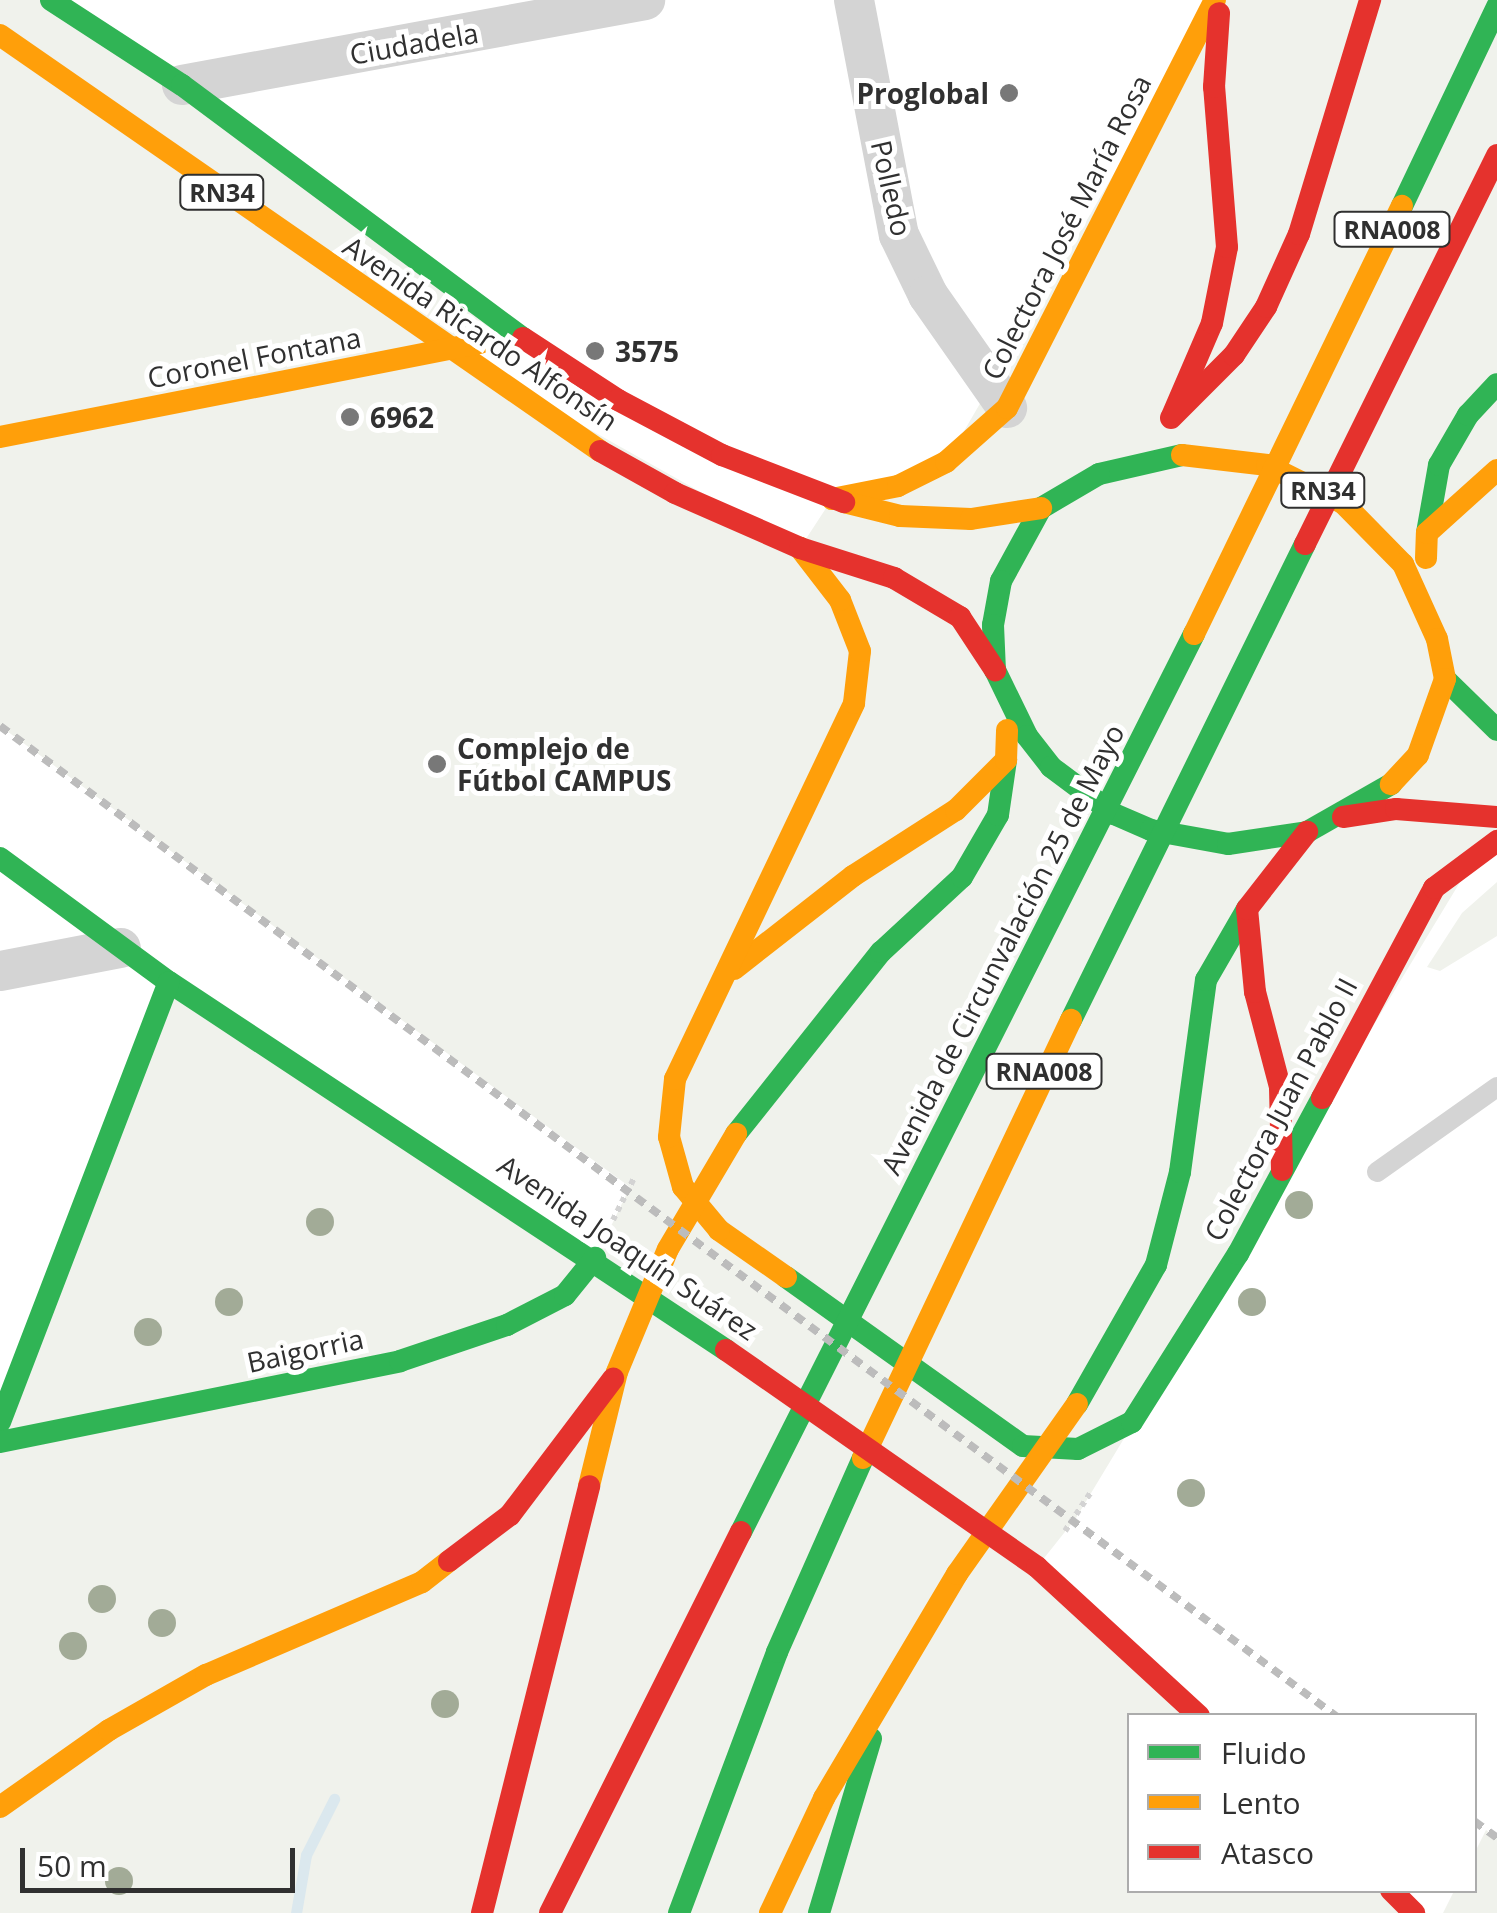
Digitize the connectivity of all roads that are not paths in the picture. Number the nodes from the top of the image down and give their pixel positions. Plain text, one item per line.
1 (51, 0) edge
2 (645, 0) edge
3 (854, 0) edge
4 (1217, 0) edge
5 (1370, 0) edge
6 (1497, 8) edge
7 (0, 35) edge
8 (182, 85) junction
9 (1497, 155) edge
10 (518, 336) junction
11 (445, 349) junction
12 (1497, 384) edge
13 (1008, 408) junction
14 (1157, 430) junction
15 (0, 436) edge
16 (1497, 470) edge
17 (1099, 474) junction
18 (832, 499) junction
19 (1041, 508) junction
20 (1427, 533) junction
21 (800, 548) junction
22 (1424, 602) junction
23 (995, 670) junction
24 (1445, 679) junction
25 (1007, 702) junction
26 (1497, 730) edge
27 (1006, 760) junction
28 (1343, 816) junction
29 (1497, 816) edge
30 (1306, 832) junction
31 (1497, 841) edge
32 (0, 858) edge
33 (1247, 908) junction
34 (121, 948) junction
35 (0, 971) edge
36 (727, 975) junction
37 (169, 982) junction
38 (1497, 1087) edge
39 (1282, 1170) junction
40 (1376, 1172) dead end
41 (595, 1258) junction
42 (618, 1372) junction
43 (0, 1422) edge
44 (0, 1442) edge
45 (879, 1712) junction
46 (1197, 1713) edge
47 (0, 1807) edge
48 (1394, 1893) edge
49 (482, 1913) edge
50 (550, 1913) edge
51 (679, 1913) edge
52 (770, 1913) edge
53 (819, 1913) edge
54 (1414, 1913) edge

1 - 8 main road, Avenida Ricardo Alfonsín / RN34
2 - 8 street, Ciudadela
3 - 13 street, Polledo
4 - 13 main road, Colectora José María Rosa
4 - 14 main road
5 - 14 main road
6 - 50 main road, Avenida de Circunvalación 25 de Mayo / RNA008
7 - 11 main road, Avenida Ricardo Alfonsín / RN34
8 - 10 main road, Avenida Ricardo Alfonsín / RN34
9 - 51 main road, RNA008
10 - 11 main road, Coronel Fontana
10 - 18 main road, Avenida Ricardo Alfonsín / RN34
11 - 15 main road, Coronel Fontana
11 - 21 main road, Avenida Ricardo Alfonsín / RN34
12 - 20 main road
13 - 18 main road, Colectora José María Rosa
14 - 17 main road
16 - 20 main road
17 - 19 main road, RN34
17 - 22 main road, RN34
18 - 19 main road, Avenida Ricardo Alfonsín / RN34
19 - 23 main road
20 - 22 main road
21 - 23 main road, Avenida Ricardo Alfonsín / RN34
21 - 36 main road
22 - 24 main road, RN34
23 - 25 main road, RN34
24 - 26 main road
24 - 28 main road
25 - 27 main road
25 - 30 main road, RN34
27 - 36 main road
27 - 42 main road
28 - 29 main road
28 - 30 main road, RN34
30 - 33 main road
31 - 39 main road, Colectora Juan Pablo II
32 - 34 main road, Avenida Joaquín Suárez
33 - 39 main road
33 - 45 main road
34 - 35 street
34 - 37 main road, Avenida Joaquín Suárez
36 - 39 main road, Colectora Juan Pablo II
37 - 41 main road, Avenida Joaquín Suárez
37 - 43 main road
38 - 40 lane
41 - 44 main road, Baigorria
41 - 46 main road, Avenida Joaquín Suárez
42 - 47 main road
42 - 49 main road
45 - 52 main road
45 - 53 main road
48 - 54 main road

